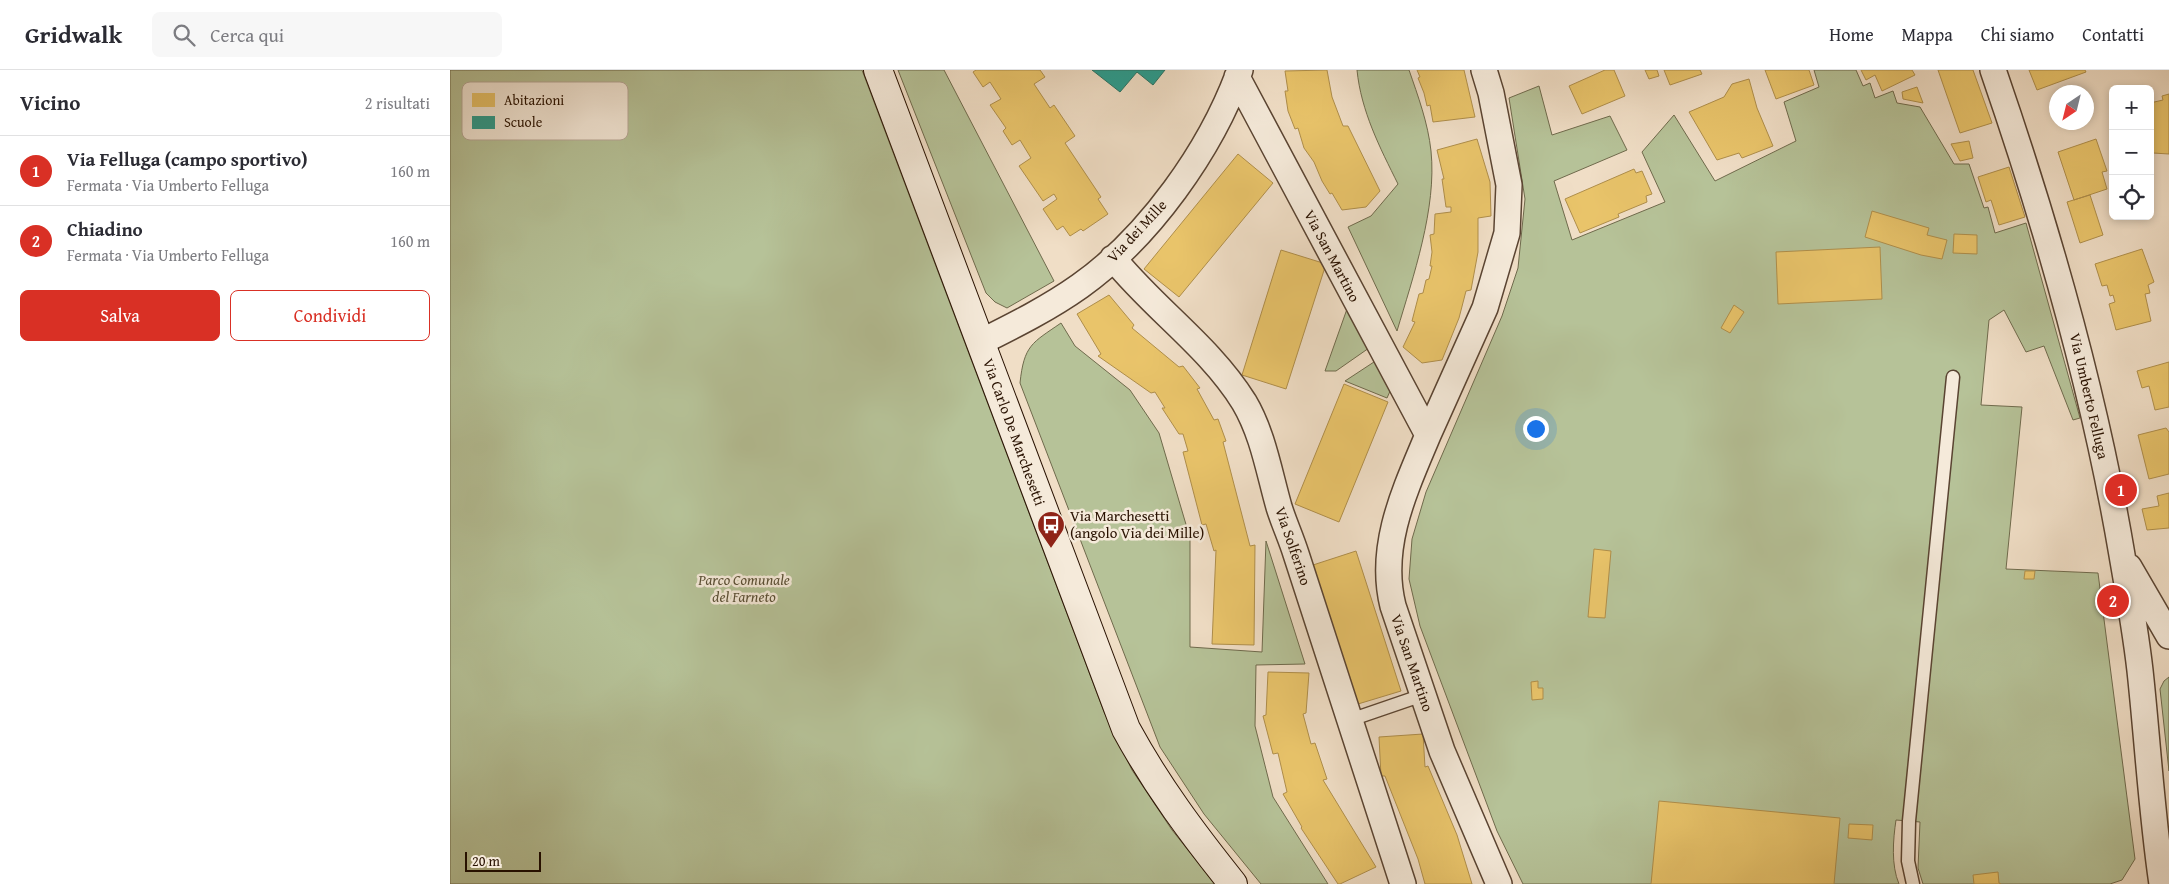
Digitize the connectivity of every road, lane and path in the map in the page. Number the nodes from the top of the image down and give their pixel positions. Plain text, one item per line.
1 (878, 70) edge
2 (1484, 70) edge
3 (1992, 70) edge
4 (1239, 74) edge
5 (1113, 258) junction
6 (981, 342) junction
7 (1953, 378) dead end
8 (1428, 435) junction
9 (2122, 555) junction
10 (2169, 636) edge
11 (1423, 694) junction
12 (1350, 720) junction
13 (1394, 881) edge
14 (2159, 883) edge
15 (1233, 884) edge
16 (1499, 884) edge
17 (1913, 884) edge

1 - 6 main road, Via Carlo De Marchesetti
2 - 8 street, Via San Martino
3 - 9 street, Via Umberto Felluga
4 - 5 street, Via dei Mille
4 - 8 street, Via San Martino
5 - 6 street, Via dei Mille
5 - 12 street, Via Solferino
6 - 15 main road, Via Carlo De Marchesetti
7 - 17 lane
8 - 11 street, Via San Martino
9 - 10 street
9 - 14 street, Via Umberto Felluga
11 - 12 lane
11 - 16 street, Via San Martino
12 - 13 street, Via Solferino

